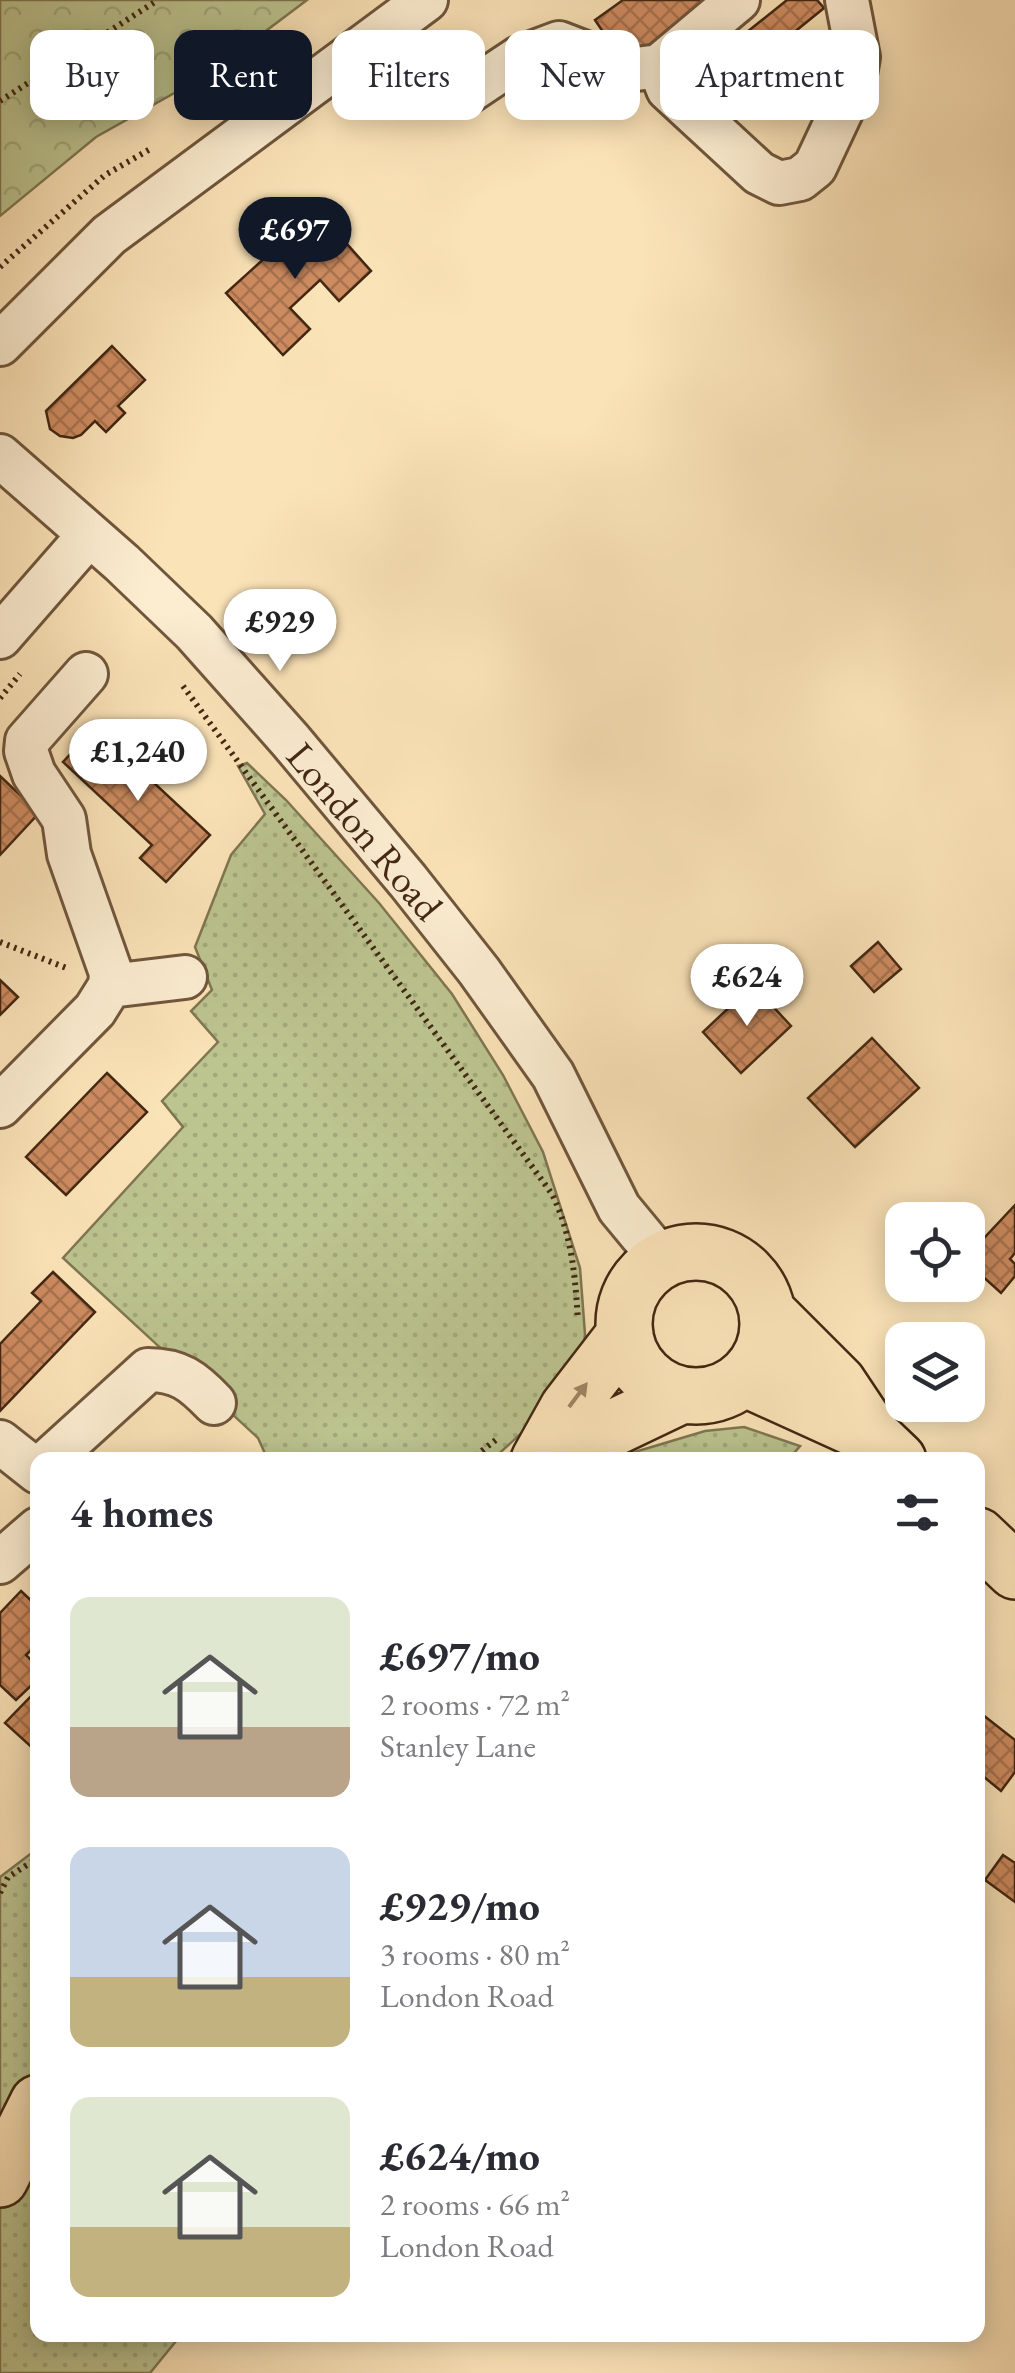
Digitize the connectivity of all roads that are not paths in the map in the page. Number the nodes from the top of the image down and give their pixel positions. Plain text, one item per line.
1 (426, 0) edge
2 (738, 0) edge
3 (848, 0) edge
4 (388, 30) edge
5 (658, 66) junction
6 (332, 71) edge
7 (485, 80) edge
8 (0, 344) edge
9 (0, 456) edge
10 (89, 535) junction
11 (0, 637) edge
12 (86, 674) dead end
13 (185, 977) dead end
14 (110, 986) junction
15 (0, 1106) edge
16 (662, 1260) junction
17 (768, 1313) junction
18 (601, 1333) junction
19 (744, 1378) junction
20 (682, 1395) junction
21 (214, 1402) dead end
22 (0, 1442) edge
23 (886, 1449) edge
24 (58, 1452) edge
25 (529, 1452) edge
26 (531, 1452) edge
27 (30, 1466) edge
28 (30, 1536) edge
29 (985, 1543) edge
30 (0, 1562) edge
31 (1015, 1571) edge
32 (30, 2119) edge
33 (0, 2178) edge

1 - 4 street
2 - 5 street
3 - 5 street
5 - 7 street
6 - 8 street
9 - 10 street, London Road
10 - 11 street
10 - 16 street, London Road
12 - 14 street
13 - 14 street
14 - 15 street
16 - 17 main road
16 - 18 main road
17 - 19 main road
17 - 23 main road
18 - 20 main road
25 -> 18 main road
19 - 20 main road
19 - 23 main road
20 - 26 main road
21 - 24 street
22 - 27 street
28 - 30 street
29 - 31 main road
32 - 33 main road

